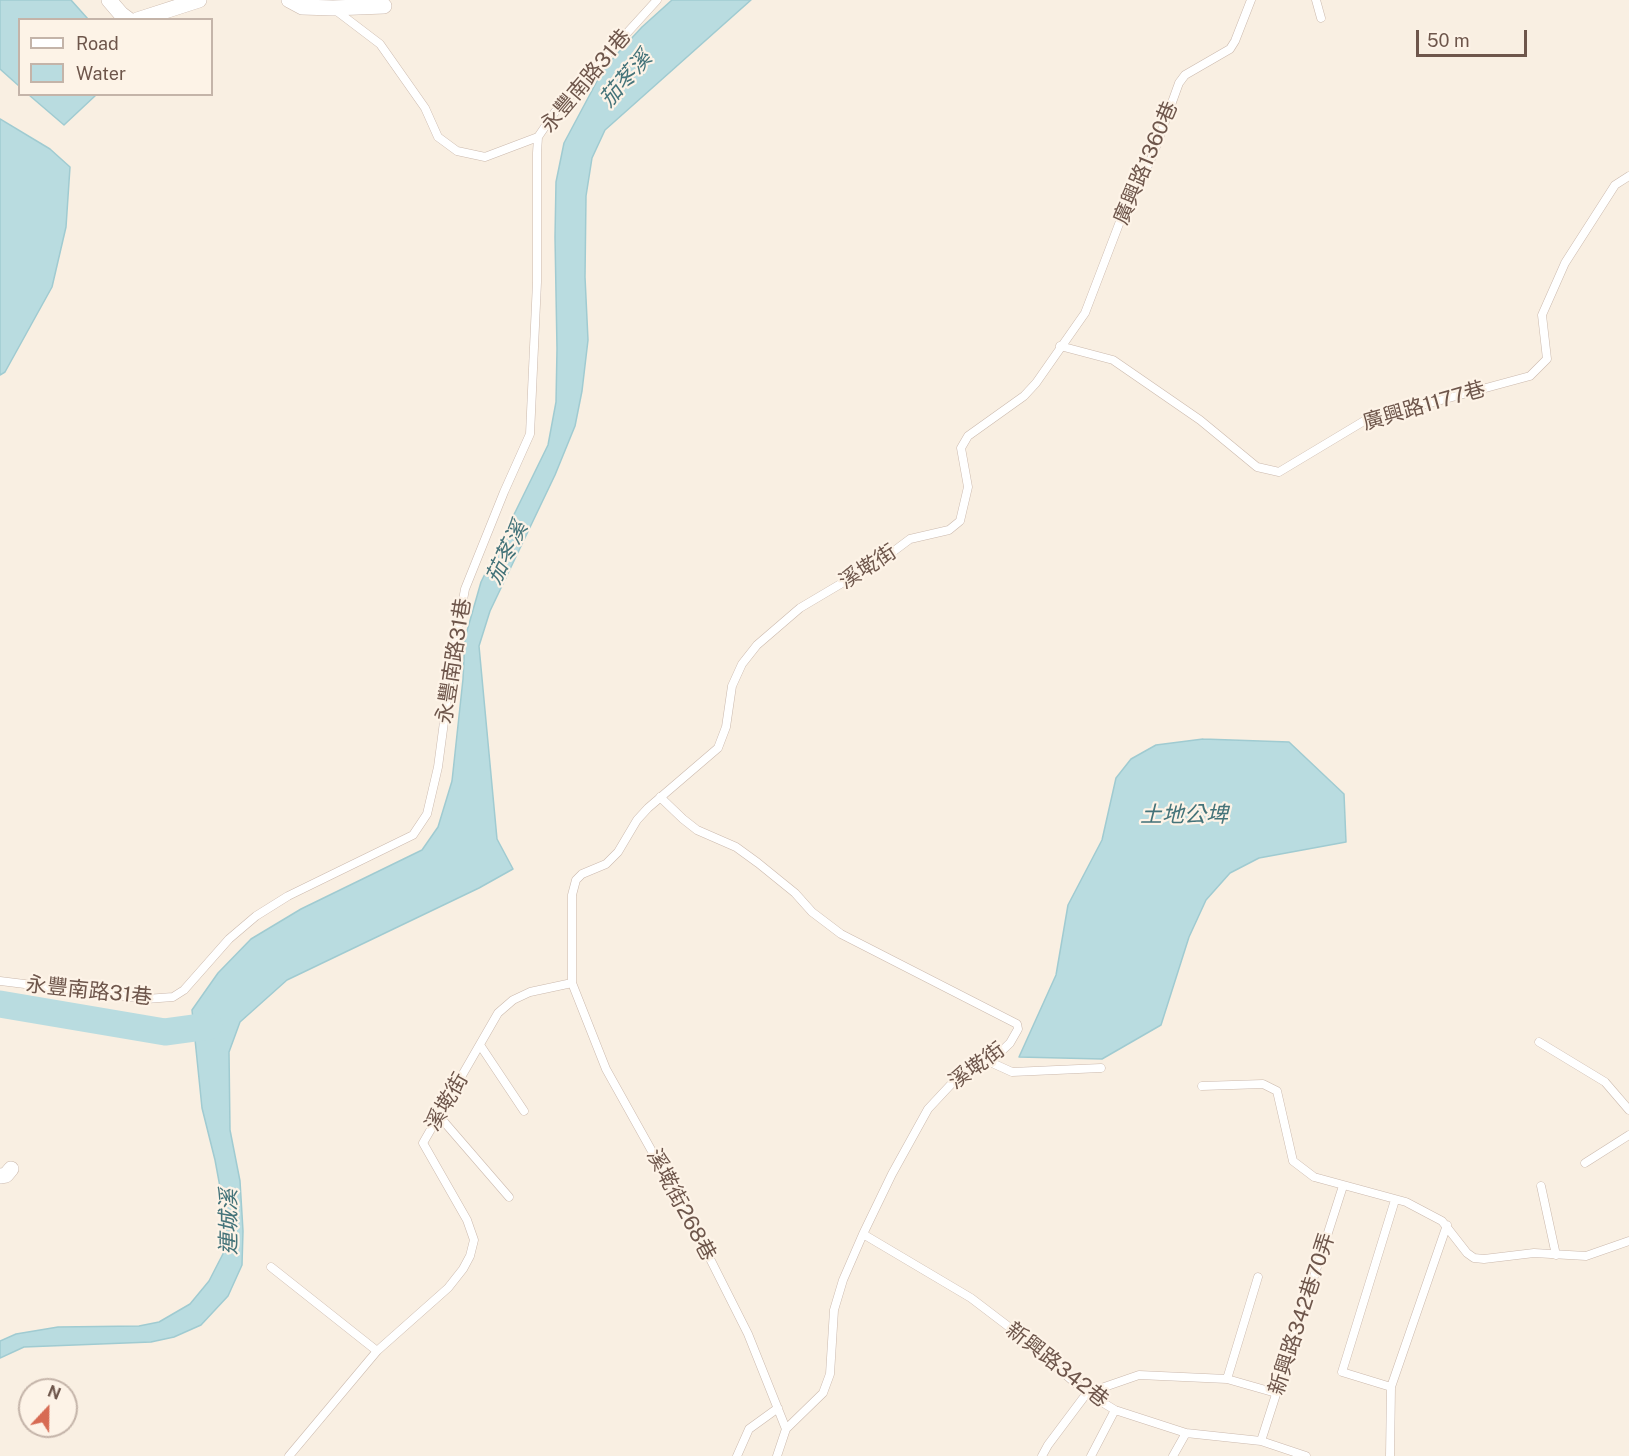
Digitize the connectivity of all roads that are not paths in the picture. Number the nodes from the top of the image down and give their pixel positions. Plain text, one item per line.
1 (109, 0) edge
2 (199, 0) edge
3 (289, 0) edge
4 (657, 0) edge
5 (1251, 0) edge
6 (1316, 0) edge
7 (384, 6) dead end
8 (333, 8) junction
9 (126, 18) edge
10 (143, 18) edge
11 (1321, 18) dead end
12 (538, 138) junction
13 (1629, 176) edge
14 (1060, 346) junction
15 (660, 797) junction
16 (0, 981) edge
17 (572, 983) junction
18 (1539, 1042) dead end
19 (480, 1045) junction
20 (990, 1062) junction
21 (1101, 1068) dead end
22 (1202, 1086) dead end
23 (1629, 1110) edge
24 (524, 1111) dead end
25 (439, 1116) junction
26 (1629, 1135) edge
27 (1585, 1162) dead end
28 (1343, 1186) junction
29 (1541, 1186) dead end
30 (509, 1197) dead end
31 (1395, 1200) junction
32 (1447, 1225) junction
33 (863, 1234) junction
34 (1629, 1241) edge
35 (1556, 1255) junction
36 (271, 1267) dead end
37 (1258, 1276) dead end
38 (378, 1351) junction
39 (1227, 1379) junction
40 (1391, 1387) junction
41 (1087, 1393) junction
42 (1276, 1393) junction
43 (778, 1407) junction
44 (1115, 1410) junction
45 (786, 1429) junction
46 (1186, 1433) junction
47 (1261, 1441) junction
48 (289, 1456) edge
49 (737, 1456) edge
50 (777, 1456) edge
51 (1042, 1456) edge
52 (1091, 1456) edge
53 (1173, 1456) edge
54 (1306, 1456) edge
55 (1390, 1456) edge

1 - 9 street
2 - 10 street
3 - 8 street
4 - 12 lane, 永豐南路31巷
5 - 14 lane, 廣興路1360巷
6 - 11 lane
7 - 8 street
8 - 12 lane
12 - 16 lane, 永豐南路31巷
13 - 14 lane, 廣興路1177巷
14 - 15 lane, 溪墘街
15 - 17 lane, 溪墘街
15 - 20 lane, 溪墘街
17 - 19 lane, 溪墘街
17 - 43 lane, 溪墘街268巷
18 - 23 lane
19 - 24 lane
19 - 25 lane, 溪墘街
20 - 21 lane
20 - 33 lane, 溪墘街
22 - 28 lane
25 - 30 lane
25 - 38 lane, 溪墘街
26 - 27 lane
28 - 31 lane
28 - 42 lane, 新興路342巷70弄
29 - 35 lane
31 - 32 lane
31 - 40 lane
32 - 35 lane
32 - 40 lane
33 - 41 lane, 新興路342巷
33 - 45 lane, 溪墘街
34 - 35 lane
36 - 38 lane
37 - 39 lane
38 - 48 lane, 溪墘街
39 - 41 lane
39 - 42 lane
40 - 55 lane
41 - 44 lane, 新興路342巷
41 - 51 lane
42 - 47 lane, 新興路342巷70弄
43 - 45 lane, 溪墘街268巷
43 - 49 lane
44 - 46 lane, 新興路342巷
44 - 52 lane
45 - 50 lane, 溪墘街
46 - 47 lane, 新興路342巷
46 - 53 lane
47 - 54 lane, 新興路342巷

